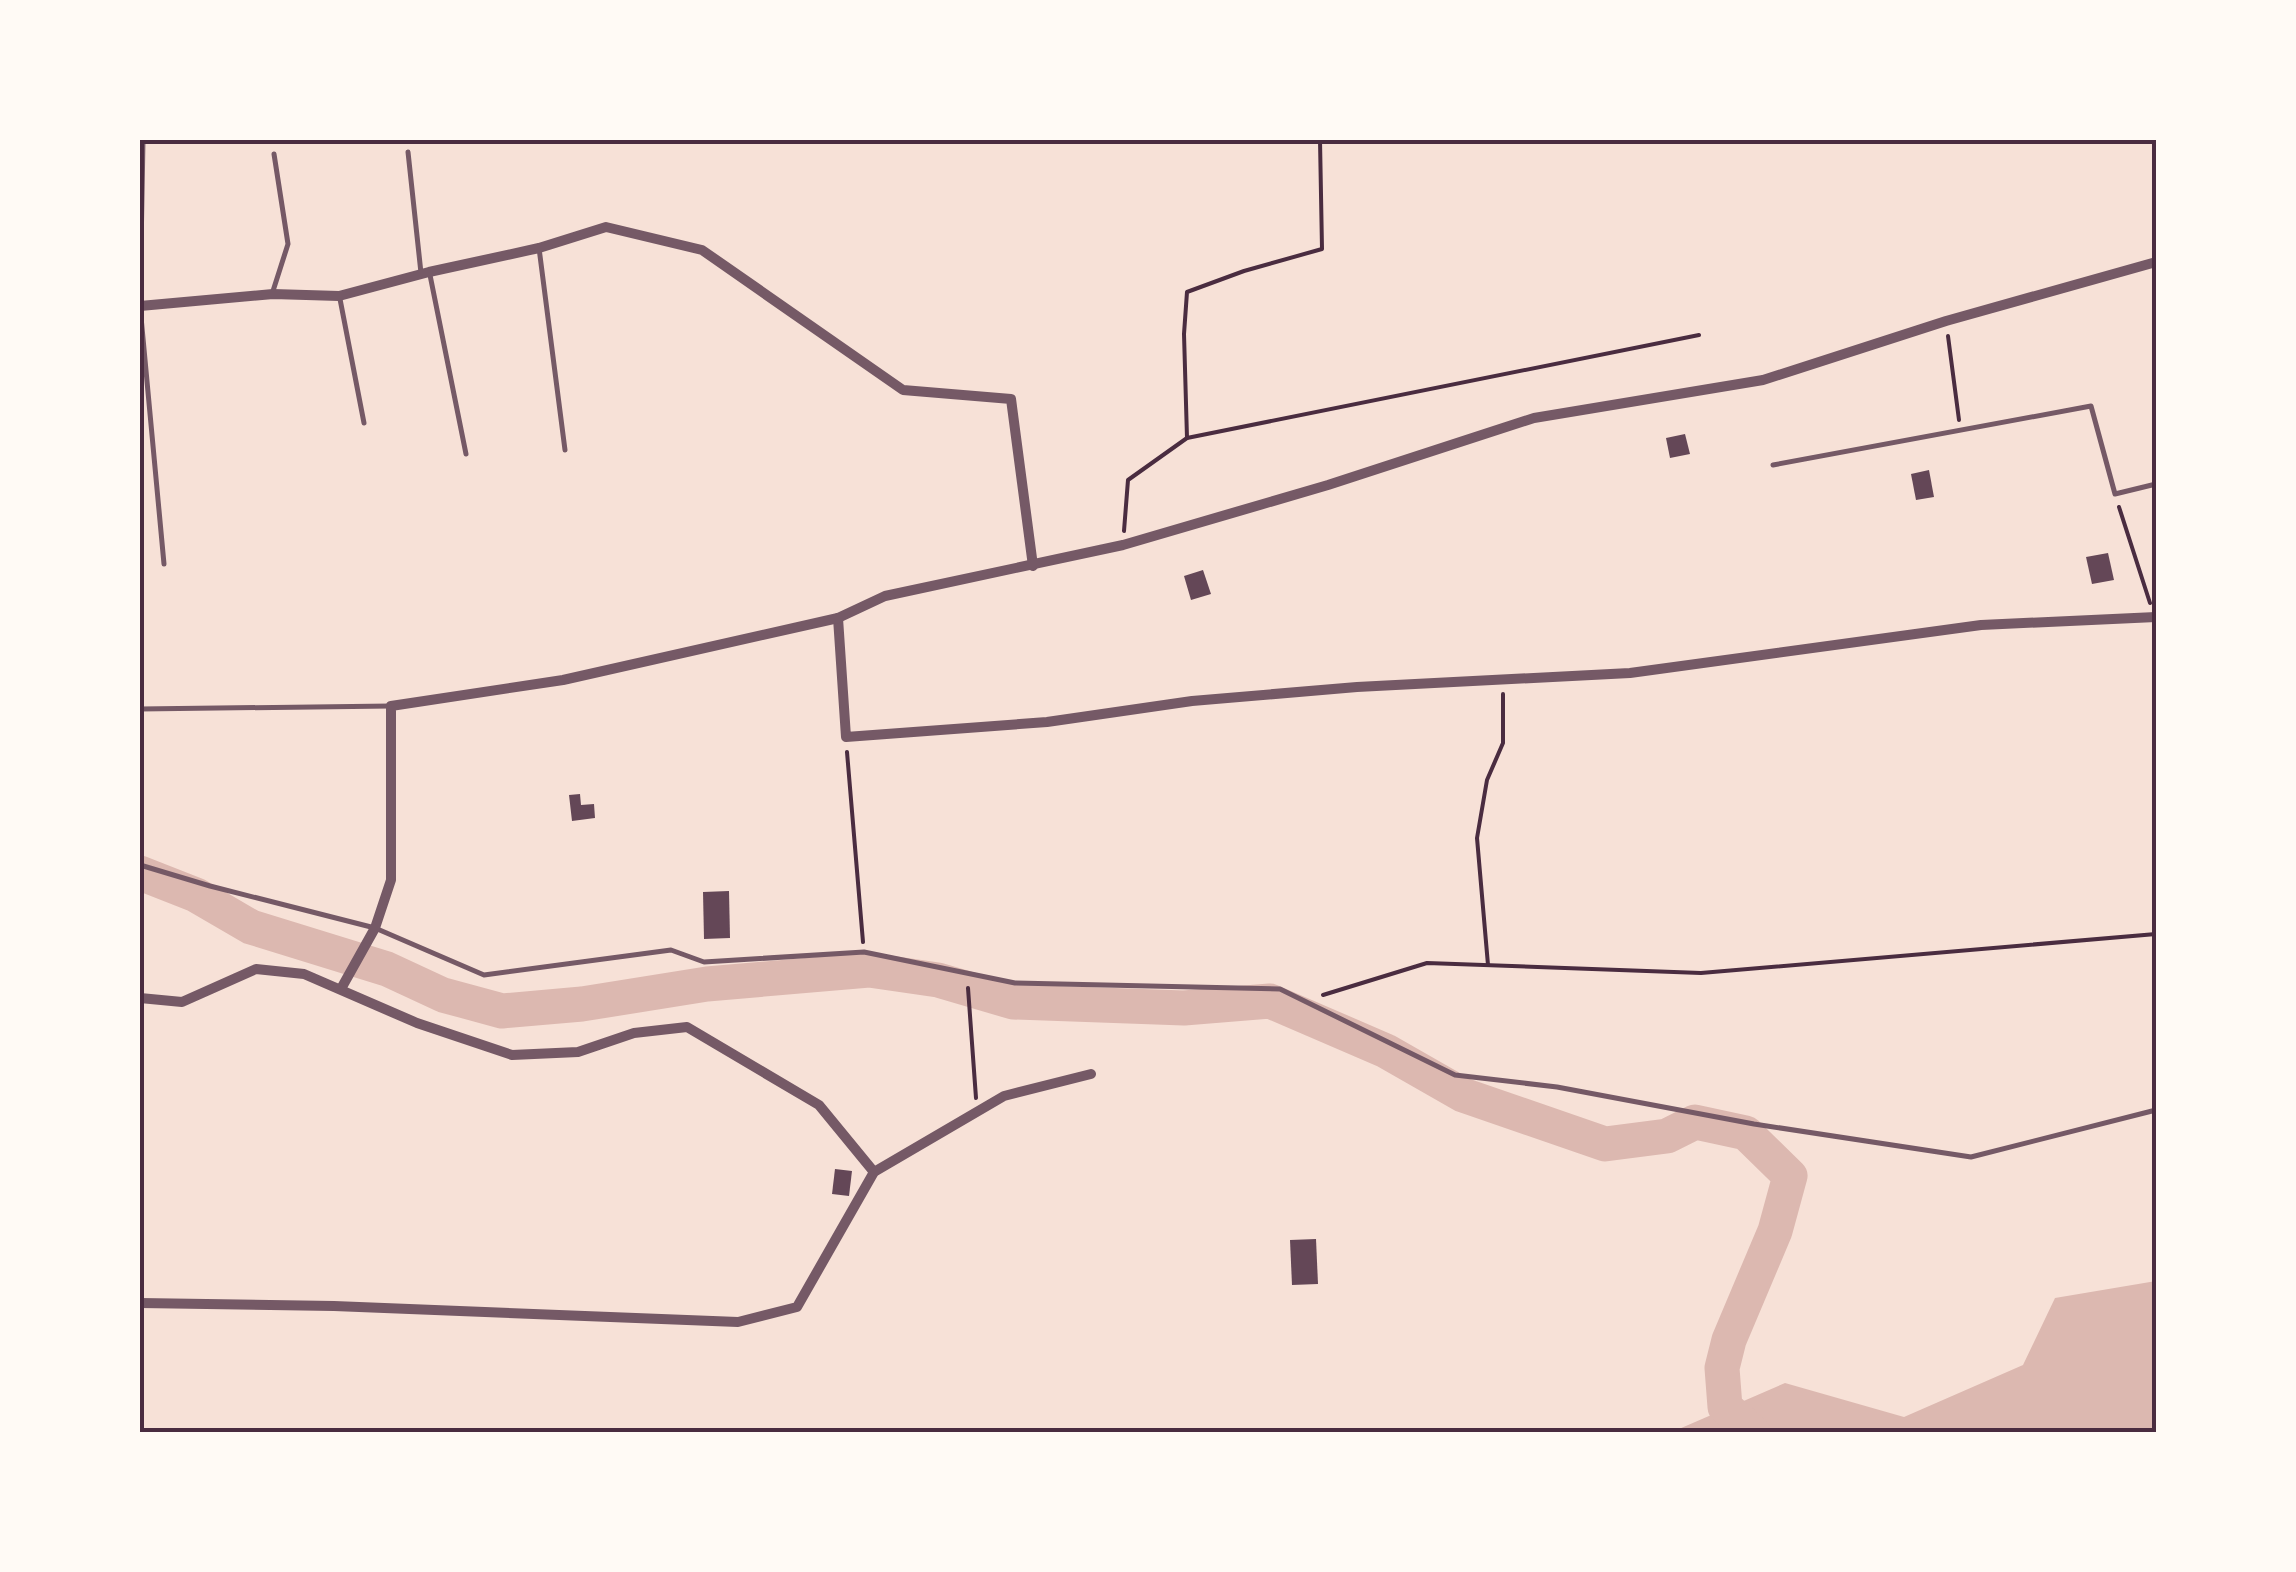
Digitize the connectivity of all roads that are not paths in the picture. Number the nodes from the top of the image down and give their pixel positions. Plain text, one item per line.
1 (143, 140) edge
2 (408, 152) dead end
3 (274, 154) dead end
4 (539, 248) junction
5 (2156, 262) edge
6 (425, 274) junction
7 (272, 294) junction
8 (339, 296) junction
9 (140, 306) edge
10 (364, 422) dead end
11 (565, 450) dead end
12 (466, 454) dead end
13 (1772, 465) dead end
14 (2156, 484) edge
15 (164, 564) dead end
16 (1032, 566) junction
17 (2155, 617) edge
18 (838, 618) junction
19 (391, 706) junction
20 (140, 708) edge
21 (140, 865) edge
22 (375, 928) junction
23 (342, 988) junction
24 (140, 998) edge
25 (1090, 1074) dead end
26 (2156, 1110) edge
27 (874, 1172) junction
28 (140, 1303) edge

1 - 9 lane
2 - 6 lane
3 - 7 lane
4 - 6 street
4 - 11 lane
4 - 16 street
5 - 16 street
6 - 8 street
6 - 12 lane
7 - 8 street
7 - 9 street
8 - 10 lane
9 - 15 lane
13 - 14 lane
16 - 18 street
17 - 18 street
18 - 19 street
19 - 20 lane
19 - 22 street
21 - 22 lane
22 - 23 street
22 - 26 lane
23 - 24 street
23 - 27 street
25 - 27 street
27 - 28 street

